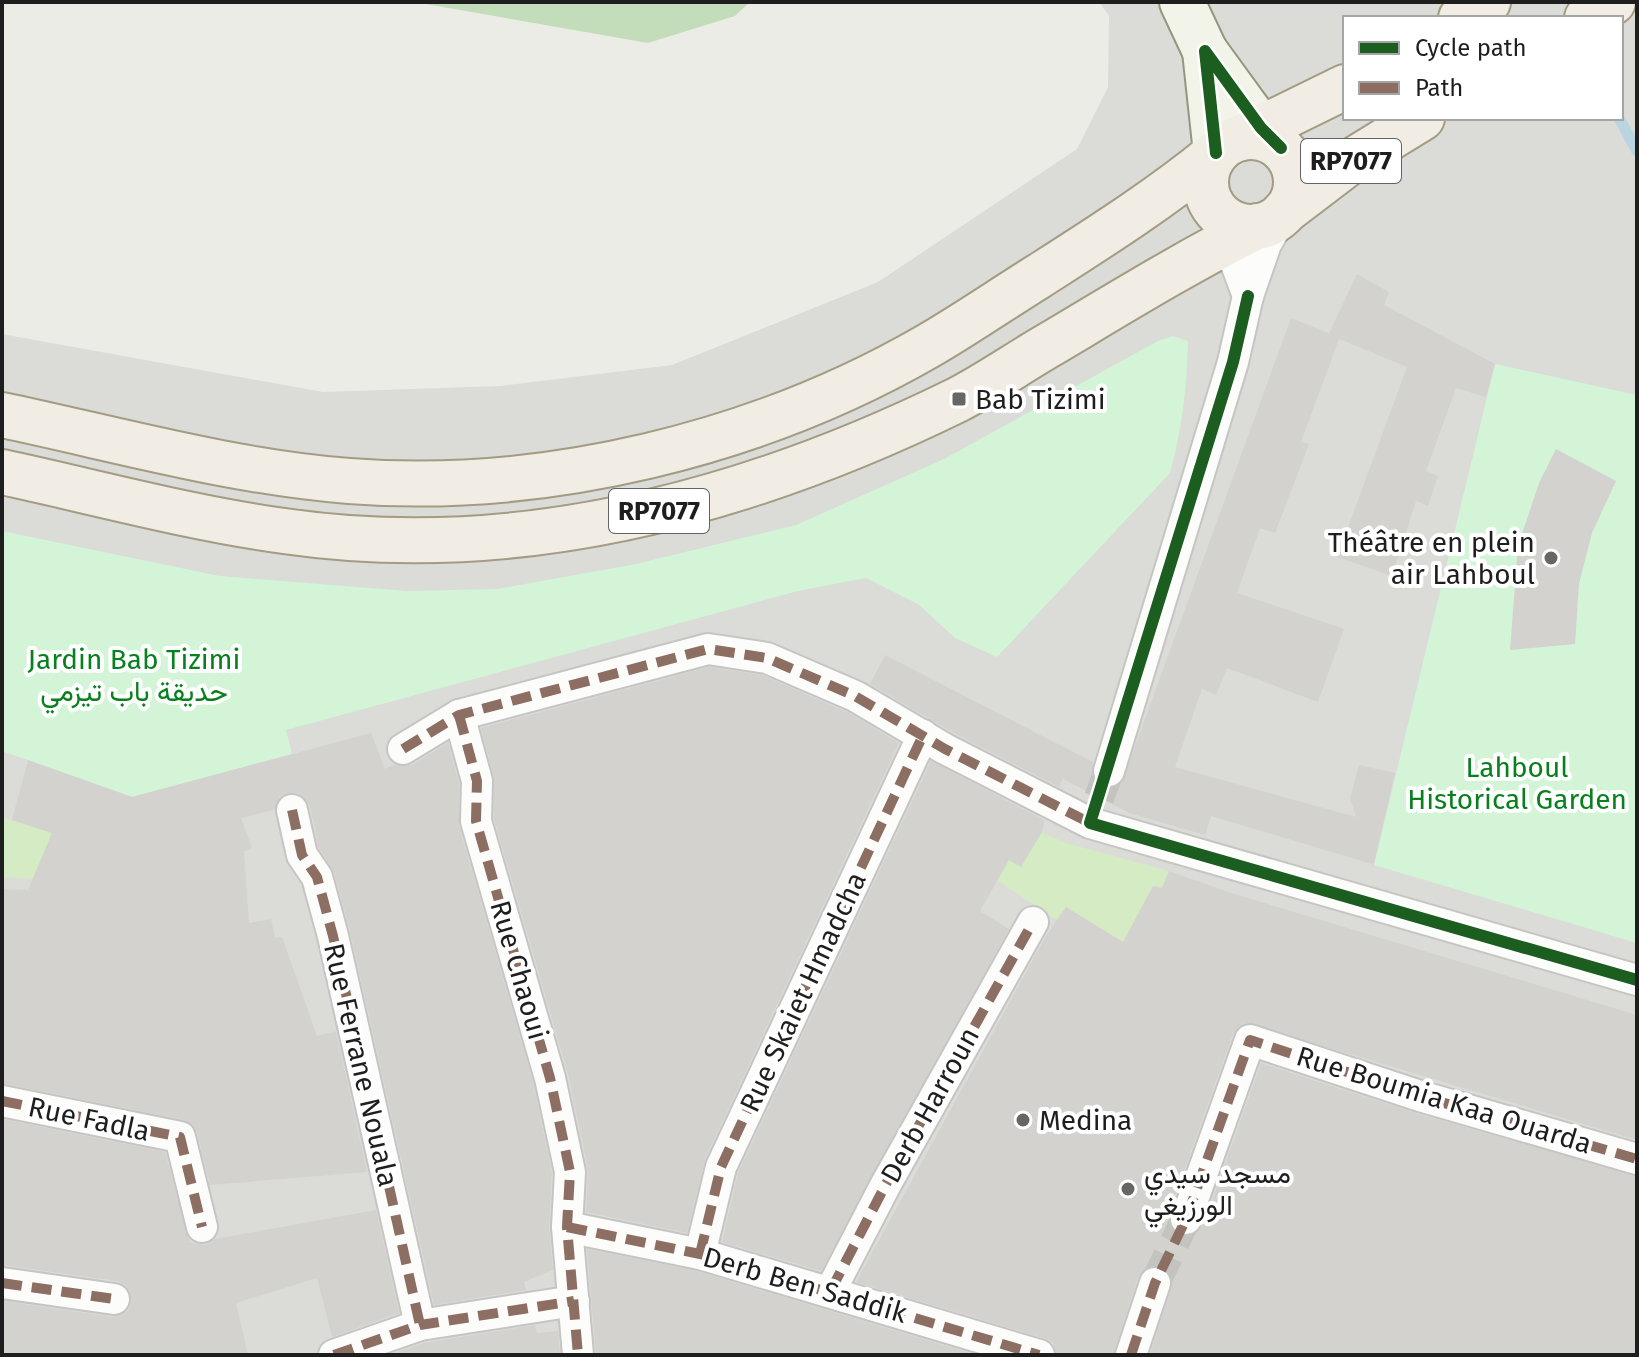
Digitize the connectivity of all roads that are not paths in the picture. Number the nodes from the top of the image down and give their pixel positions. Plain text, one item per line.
1 (1182, 2) edge
2 (1488, 2) edge
3 (1613, 2) edge
4 (1464, 16) edge
5 (1590, 16) edge
6 (1343, 88) edge
7 (1419, 120) edge
8 (1250, 142) junction
9 (1247, 222) junction
10 (1248, 296) junction
11 (2, 415) edge
12 (2, 472) edge
13 (459, 715) junction
14 (923, 735) junction
15 (403, 749) dead end
16 (1099, 797) junction
17 (292, 810) dead end
18 (1033, 922) dead end
19 (1637, 980) edge
20 (2, 1101) edge
21 (1637, 1159) edge
22 (1186, 1219) tunnel mouth
23 (202, 1227) dead end
24 (567, 1227) junction
25 (700, 1254) junction
26 (2, 1283) edge
27 (1155, 1283) tunnel mouth
28 (831, 1290) junction
29 (114, 1299) dead end
30 (574, 1301) junction
31 (420, 1325) junction
32 (334, 1355) edge
33 (578, 1355) edge
34 (1039, 1355) edge
35 (1131, 1355) edge

1 - 8 street
2 - 4 main road
3 - 5 main road
6 - 8 main road, RP7077
7 - 9 main road, RP7077
8 - 9 main road
8 - 9 main road
8 - 11 main road, RP7077
9 - 10 street
9 - 10 street
9 - 12 main road, RP7077
10 - 16 street
13 - 14 street
13 - 15 street
13 - 24 street, Rue Chaoui
14 - 16 street
14 - 25 street, Rue Skaiet Hmadcha
16 - 19 street
17 - 31 street, Rue Ferrane Nouala
18 - 28 street, Derb Harroun
20 - 23 street, Rue Fadla
21 - 22 street, Rue Boumia Kaa Ouarda
24 - 25 street, Derb Ben Saddik
24 - 30 street, Rue Chaoui
25 - 28 street, Derb Ben Saddik
26 - 29 street
27 - 35 street
28 - 34 street, Derb Ben Saddik
30 - 31 street
30 - 33 street, Rue Chaoui
31 - 32 street

